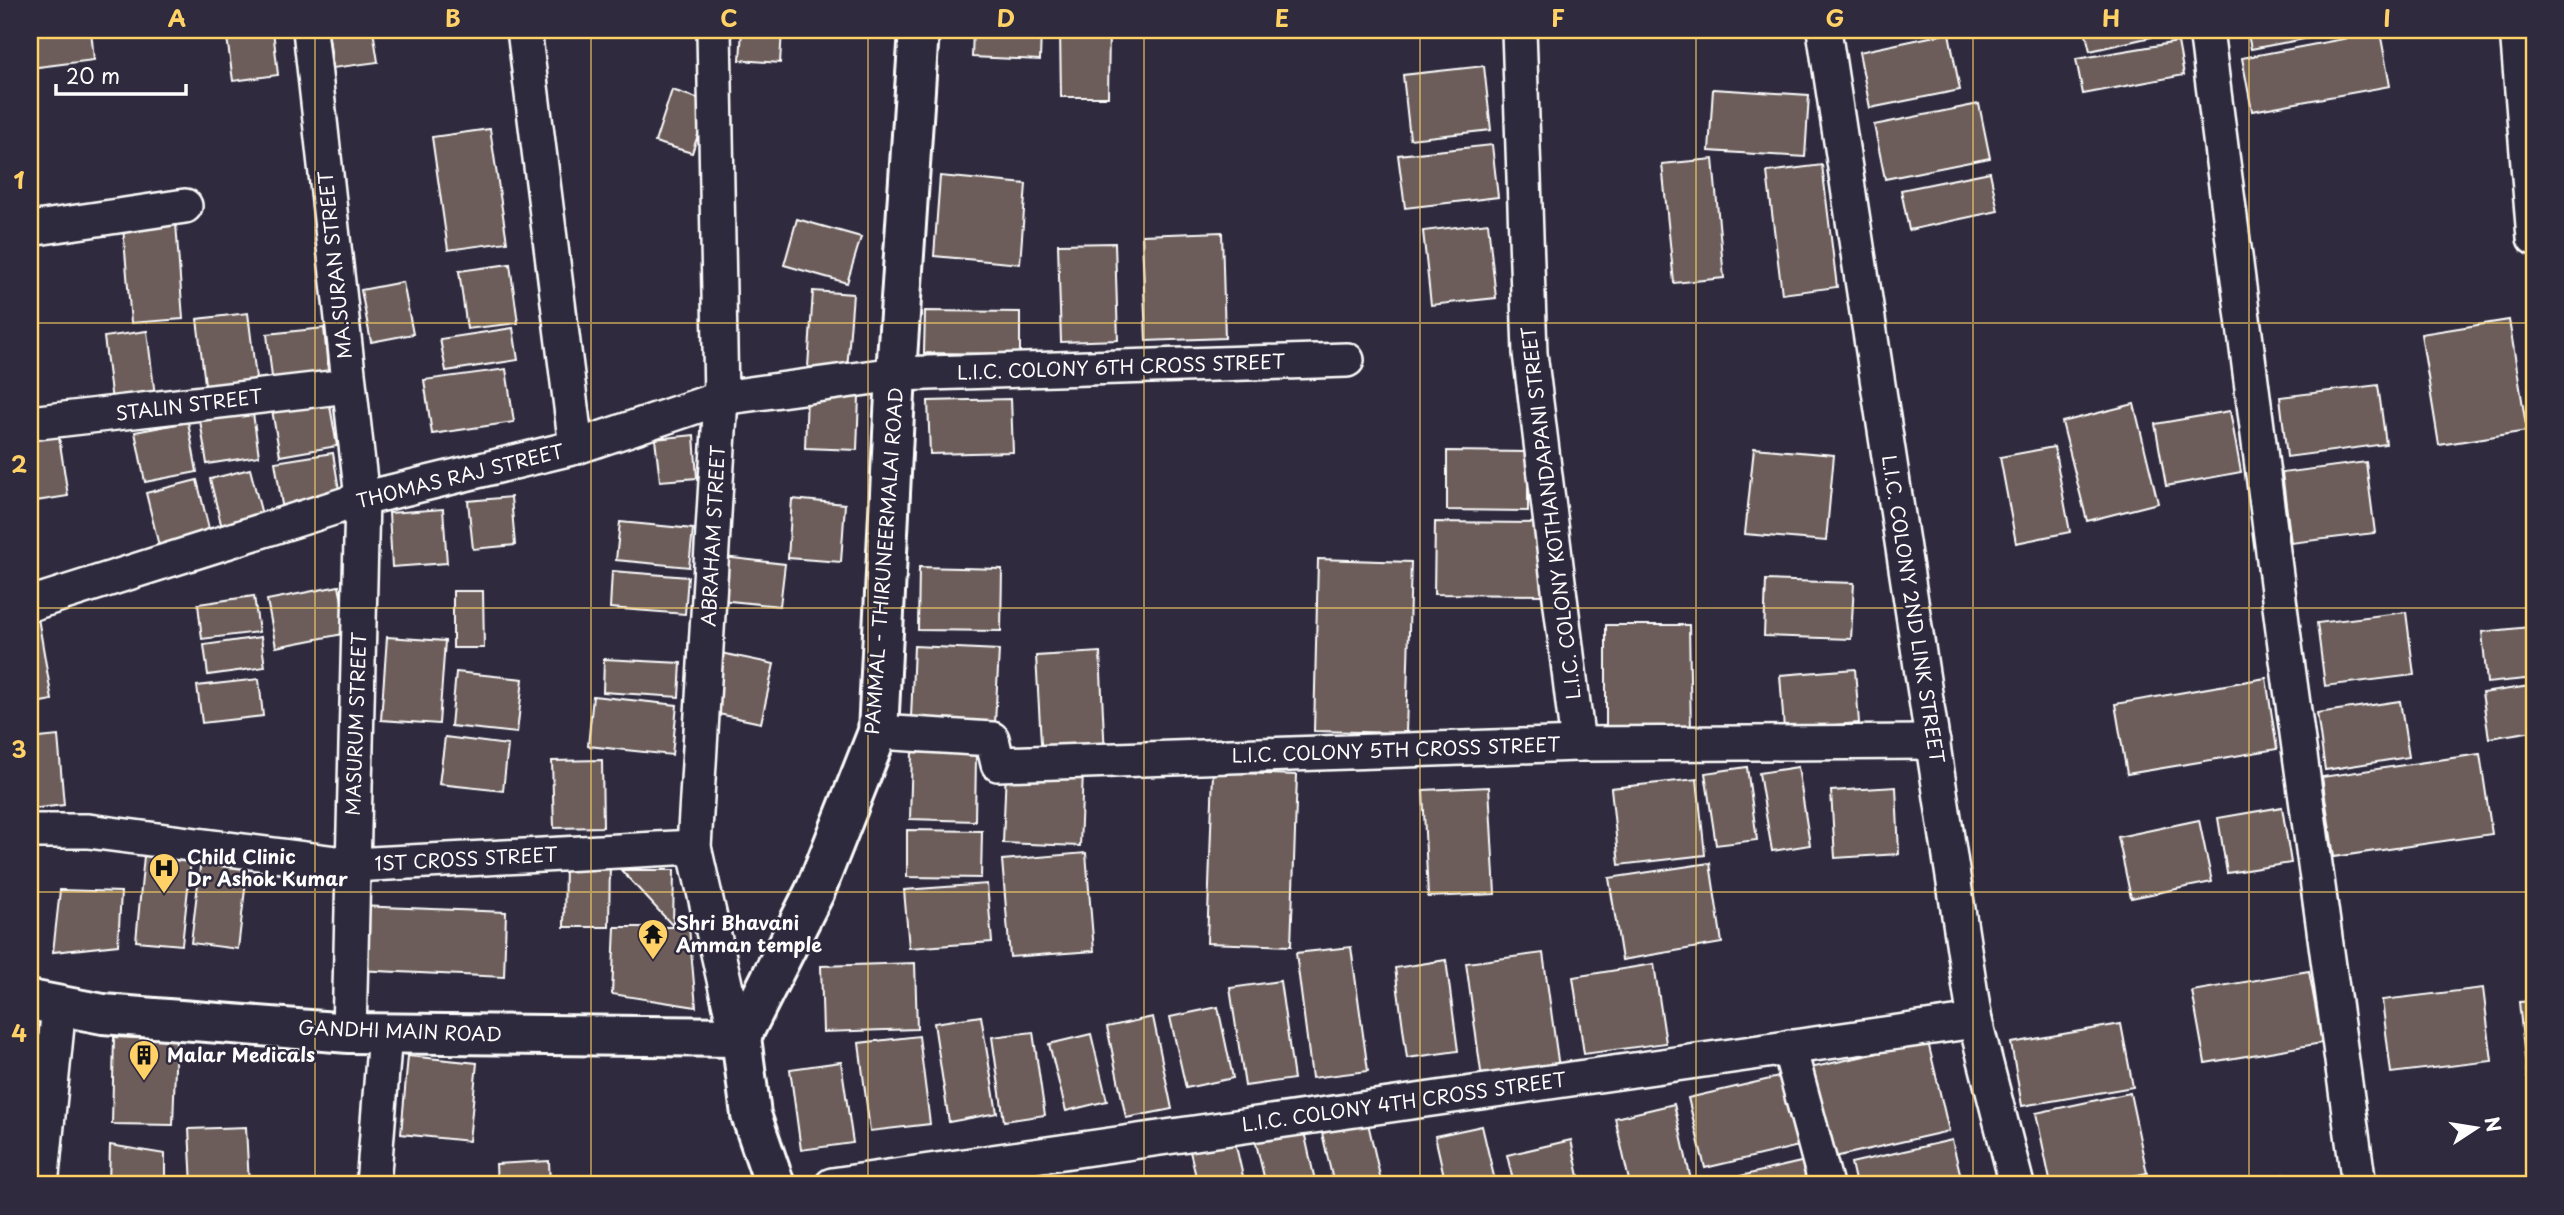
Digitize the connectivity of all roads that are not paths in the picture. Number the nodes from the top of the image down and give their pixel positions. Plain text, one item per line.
1 (310, 30) edge
2 (524, 30) edge
3 (714, 30) edge
4 (919, 30) edge
5 (1519, 30) edge
6 (1824, 30) edge
7 (2206, 30) edge
8 (2517, 30) edge
9 (185, 206) dead end
10 (30, 229) edge
11 (2534, 238) edge
12 (1346, 360) dead end
13 (896, 374) junction
14 (348, 386) junction
15 (722, 398) junction
16 (30, 424) edge
17 (576, 447) junction
18 (362, 499) junction
19 (30, 604) edge
20 (878, 732) junction
21 (1933, 742) junction
22 (1578, 744) junction
23 (30, 831) edge
24 (694, 847) junction
25 (352, 865) junction
26 (40, 1004) edge
27 (1975, 1021) junction
28 (367, 1033) junction
29 (739, 1037) junction
30 (1789, 1047) junction
31 (41, 1185) edge
32 (373, 1185) edge
33 (775, 1185) edge
34 (832, 1185) edge
35 (1826, 1185) edge
36 (2017, 1185) edge
37 (2359, 1185) edge

1 - 14 street, MA.SURAN STREET
2 - 17 street
3 - 15 street, ABRAHAM STREET
4 - 13 street, PAMMAL - THIRUNEERMALAI ROAD
5 - 22 street, L.I.C. COLONY KOTHANDAPANI STREET
6 - 21 street, L.I.C. COLONY 2ND LINK STREET
7 - 37 street
8 - 11 street
9 - 10 street
12 - 13 street, L.I.C. COLONY 6TH CROSS STREET
13 - 15 street, THOMAS RAJ STREET
13 - 20 street, PAMMAL - THIRUNEERMALAI ROAD
14 - 16 street, STALIN STREET
14 - 18 street, MA.SURAN STREET
15 - 17 street, THOMAS RAJ STREET
15 - 24 street, ABRAHAM STREET
17 - 18 street, THOMAS RAJ STREET
18 - 19 street, THOMAS RAJ STREET
18 - 25 street, MASURUM STREET
20 - 22 street, L.I.C. COLONY 5TH CROSS STREET
20 - 29 street, PAMMAL - THIRUNEERMALAI ROAD
21 - 22 street, L.I.C. COLONY 5TH CROSS STREET
21 - 27 street, L.I.C. COLONY 2ND LINK STREET
23 - 25 street, 1ST CROSS STREET
24 - 25 street, 1ST CROSS STREET
24 - 29 street, ABRAHAM STREET
25 - 28 street, MASURUM STREET
26 - 28 street, GANDHI MAIN ROAD
26 - 31 street
27 - 30 street, L.I.C. COLONY 4TH CROSS STREET
27 - 36 street, L.I.C. COLONY 2ND LINK STREET
28 - 29 street, GANDHI MAIN ROAD
28 - 32 street, MASURUM STREET
29 - 33 street
30 - 34 street, L.I.C. COLONY 4TH CROSS STREET
30 - 35 street

